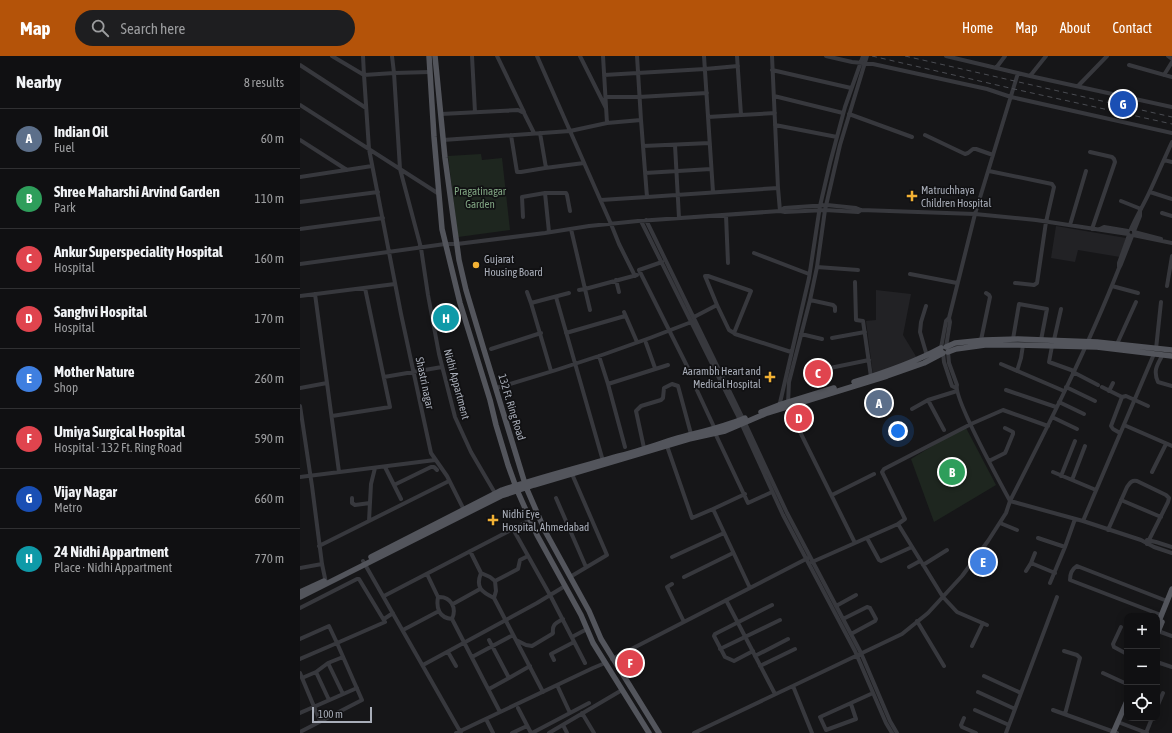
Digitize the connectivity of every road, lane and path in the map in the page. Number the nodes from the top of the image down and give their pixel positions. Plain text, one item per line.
1 (332, 56) edge
2 (363, 56) edge
3 (392, 56) edge
4 (429, 56) edge
5 (435, 56) edge
6 (472, 56) edge
7 (497, 56) edge
8 (537, 56) edge
9 (580, 56) edge
10 (603, 56) edge
11 (637, 56) edge
12 (704, 56) edge
13 (737, 56) edge
14 (772, 56) edge
15 (826, 56) edge
16 (862, 56) edge
17 (867, 56) edge
18 (946, 56) edge
19 (1005, 56) edge
20 (1046, 56) edge
21 (1107, 56) edge
22 (1168, 56) edge
23 (1172, 60) edge
24 (860, 63) junction
25 (865, 63) junction
26 (300, 65) edge
27 (1129, 65) dead end
28 (738, 66) junction
29 (996, 68) junction
30 (705, 69) junction
31 (772, 70) junction
32 (430, 72) junction
33 (394, 73) junction
34 (1018, 73) junction
35 (638, 74) junction
36 (364, 75) junction
37 (604, 75) junction
38 (1164, 75) junction
39 (1030, 76) junction
40 (1172, 77) edge
41 (1078, 86) junction
42 (851, 88) junction
43 (707, 93) junction
44 (774, 96) junction
45 (606, 97) junction
46 (639, 97) junction
47 (1011, 97) junction
48 (300, 105) edge
49 (1172, 107) edge
50 (366, 108) junction
51 (606, 110) junction
52 (475, 112) junction
53 (524, 113) junction
54 (775, 113) junction
55 (843, 113) junction
56 (441, 114) junction
57 (849, 114) junction
58 (741, 115) junction
59 (708, 117) junction
60 (641, 120) junction
61 (608, 123) junction
62 (775, 125) junction
63 (570, 131) junction
64 (534, 133) junction
65 (540, 133) junction
66 (1172, 133) edge
67 (511, 135) junction
68 (925, 135) dead end
69 (837, 137) junction
70 (912, 137) dead end
71 (300, 140) edge
72 (444, 140) junction
73 (1172, 142) edge
74 (710, 143) junction
75 (674, 145) junction
76 (643, 146) junction
77 (369, 149) junction
78 (1090, 152) dead end
79 (993, 155) junction
80 (1164, 160) junction
81 (1172, 162) edge
82 (584, 163) junction
83 (372, 166) junction
84 (546, 168) junction
85 (400, 169) junction
86 (711, 169) junction
87 (347, 170) junction
88 (988, 170) junction
89 (676, 171) junction
90 (1086, 171) dead end
91 (645, 173) junction
92 (300, 177) edge
93 (778, 188) junction
94 (378, 192) junction
95 (713, 192) junction
96 (1150, 192) junction
97 (545, 193) junction
98 (439, 194) junction
99 (678, 195) junction
100 (646, 197) junction
101 (1172, 199) edge
102 (601, 200) junction
103 (1121, 201) dead end
104 (300, 202) edge
105 (820, 208) junction
106 (826, 208) junction
107 (1141, 210) junction
108 (570, 211) dead end
109 (780, 211) junction
110 (1162, 213) dead end
111 (975, 214) junction
112 (726, 215) junction
113 (1172, 215) edge
114 (523, 217) dead end
115 (383, 218) junction
116 (679, 218) junction
117 (644, 221) junction
118 (1046, 222) junction
119 (611, 224) junction
120 (1070, 225) junction
121 (300, 229) edge
122 (571, 229) junction
123 (1092, 229) junction
124 (549, 232) junction
125 (1131, 233) junction
126 (1172, 243) edge
127 (445, 244) junction
128 (457, 244) junction
129 (421, 248) junction
130 (389, 251) junction
131 (754, 253) dead end
132 (1172, 256) edge
133 (662, 262) junction
134 (728, 263) dead end
135 (300, 264) edge
136 (817, 267) junction
137 (858, 270) dead end
138 (641, 274) junction
139 (809, 274) junction
140 (910, 274) dead end
141 (635, 276) junction
142 (616, 280) junction
143 (855, 282) dead end
144 (957, 283) junction
145 (1015, 283) dead end
146 (395, 284) junction
147 (1112, 286) junction
148 (1167, 286) dead end
149 (365, 288) junction
150 (584, 289) junction
151 (579, 290) dead end
152 (527, 292) dead end
153 (619, 292) dead end
154 (569, 293) dead end
155 (986, 293) dead end
156 (1138, 293) dead end
157 (315, 294) junction
158 (300, 296) edge
159 (556, 297) junction
160 (810, 300) junction
161 (1136, 302) dead end
162 (1161, 302) dead end
163 (531, 304) junction
164 (717, 305) junction
165 (926, 306) dead end
166 (1061, 309) dead end
167 (590, 310) dead end
168 (835, 311) dead end
169 (694, 320) junction
170 (670, 331) junction
171 (865, 332) junction
172 (541, 333) junction
173 (566, 333) junction
174 (734, 333) junction
175 (801, 334) junction
176 (832, 338) dead end
177 (822, 339) dead end
178 (1012, 339) junction
179 (981, 340) junction
180 (1041, 340) junction
181 (637, 342) junction
182 (646, 343) dead end
183 (1053, 343) junction
184 (1086, 344) junction
185 (1117, 344) junction
186 (1023, 345) junction
187 (491, 349) dead end
188 (944, 350) junction
189 (1172, 350) edge
190 (1155, 351) junction
191 (792, 352) junction
192 (599, 356) junction
193 (927, 356) junction
194 (1162, 356) junction
195 (1172, 356) edge
196 (869, 360) junction
197 (575, 363) junction
198 (1001, 364) dead end
199 (668, 365) dead end
200 (442, 367) junction
201 (655, 368) junction
202 (830, 368) dead end
203 (689, 370) dead end
204 (413, 371) junction
205 (551, 371) junction
206 (1017, 371) junction
207 (1073, 372) junction
208 (384, 377) junction
209 (871, 377) junction
210 (327, 383) junction
211 (1113, 383) dead end
212 (608, 384) junction
213 (695, 386) dead end
214 (1172, 386) edge
215 (300, 388) edge
216 (496, 388) junction
217 (956, 389) junction
218 (1065, 389) junction
219 (1006, 390) dead end
220 (1109, 391) junction
221 (1122, 397) junction
222 (928, 400) junction
223 (1135, 400) junction
224 (1095, 401) dead end
225 (1059, 402) junction
226 (788, 405) junction
227 (300, 406) edge
228 (1148, 406) dead end
229 (779, 407) junction
230 (1056, 407) junction
231 (912, 409) dead end
232 (1084, 414) dead end
233 (332, 416) junction
234 (1052, 417) junction
235 (743, 422) junction
236 (971, 424) junction
237 (1124, 425) junction
238 (1048, 426) junction
239 (1005, 428) dead end
240 (1077, 429) dead end
241 (944, 430) dead end
242 (715, 431) junction
243 (1120, 433) junction
244 (691, 434) junction
245 (1075, 441) dead end
246 (1166, 444) junction
247 (667, 446) junction
248 (1085, 446) dead end
249 (1172, 446) edge
250 (625, 447) dead end
251 (644, 448) junction
252 (435, 460) junction
253 (603, 461) junction
254 (989, 461) junction
255 (385, 467) junction
256 (375, 468) junction
257 (437, 470) dead end
258 (339, 472) junction
259 (1053, 472) dead end
260 (1152, 472) dead end
261 (572, 474) junction
262 (874, 474) dead end
263 (311, 476) junction
264 (1061, 476) junction
265 (300, 477) edge
266 (1072, 480) junction
267 (449, 481) junction
268 (394, 484) junction
269 (525, 485) junction
270 (516, 488) junction
271 (1096, 490) junction
272 (772, 492) junction
273 (495, 493) junction
274 (745, 494) junction
275 (832, 495) junction
276 (352, 498) dead end
277 (556, 498) dead end
278 (401, 499) dead end
279 (1121, 500) junction
280 (1010, 501) junction
281 (370, 502) junction
282 (464, 510) junction
283 (713, 510) junction
284 (1160, 518) junction
285 (1075, 519) junction
286 (530, 520) junction
287 (369, 521) junction
288 (1083, 521) junction
289 (1000, 523) junction
290 (898, 524) junction
291 (513, 529) junction
292 (1017, 530) dead end
293 (1108, 530) junction
294 (724, 533) junction
295 (867, 538) junction
296 (1038, 538) dead end
297 (855, 542) junction
298 (1148, 542) junction
299 (319, 546) junction
300 (912, 547) junction
301 (1065, 547) junction
302 (1172, 547) edge
303 (947, 550) dead end
304 (470, 551) junction
305 (733, 553) junction
306 (1035, 553) dead end
307 (1172, 553) edge
308 (528, 556) junction
309 (672, 557) dead end
310 (808, 558) junction
311 (364, 562) junction
312 (811, 563) junction
313 (921, 563) junction
314 (1032, 563) junction
315 (322, 564) junction
316 (586, 567) junction
317 (909, 567) dead end
318 (300, 568) edge
319 (1026, 571) dead end
320 (1055, 572) junction
321 (481, 573) junction
322 (427, 574) junction
323 (570, 577) junction
324 (684, 577) dead end
325 (326, 582) junction
326 (495, 582) junction
327 (1050, 583) dead end
328 (672, 584) dead end
329 (565, 586) junction
330 (750, 588) junction
331 (480, 589) junction
332 (1172, 589) edge
333 (300, 592) edge
334 (550, 595) junction
335 (856, 595) dead end
336 (384, 596) junction
337 (438, 596) junction
338 (300, 597) edge
339 (943, 597) junction
340 (1057, 597) dead end
341 (494, 598) junction
342 (1170, 599) edge
343 (726, 600) junction
344 (452, 604) junction
345 (772, 605) dead end
346 (836, 606) junction
347 (300, 608) edge
348 (439, 611) junction
349 (393, 613) junction
350 (1161, 615) junction
351 (384, 619) junction
352 (452, 619) junction
353 (563, 619) junction
354 (843, 619) junction
355 (1160, 619) edge
356 (505, 620) junction
357 (780, 620) dead end
358 (917, 621) junction
359 (684, 622) junction
360 (738, 622) junction
361 (1160, 623) edge
362 (1121, 627) dead end
363 (587, 629) junction
364 (403, 630) junction
365 (1160, 631) edge
366 (851, 634) junction
367 (513, 635) junction
368 (1172, 636) edge
369 (745, 637) junction
370 (300, 639) edge
371 (788, 639) dead end
372 (490, 640) dead end
373 (516, 640) junction
374 (573, 640) junction
375 (338, 643) junction
376 (465, 643) junction
377 (492, 646) junction
378 (972, 646) dead end
379 (720, 649) junction
380 (795, 649) dead end
381 (1064, 650) dead end
382 (448, 652) junction
383 (753, 652) junction
384 (1124, 652) edge
385 (859, 654) junction
386 (756, 656) junction
387 (343, 657) junction
388 (472, 657) junction
389 (300, 659) edge
390 (612, 659) junction
391 (554, 660) dead end
392 (585, 662) dead end
393 (328, 663) junction
394 (605, 663) junction
395 (1160, 663) edge
396 (423, 665) junction
397 (456, 666) dead end
398 (530, 666) junction
399 (760, 666) junction
400 (944, 666) dead end
401 (1172, 667) edge
402 (316, 672) junction
403 (300, 673) edge
404 (1103, 673) dead end
405 (984, 676) dead end
406 (302, 678) junction
407 (509, 678) junction
408 (1124, 683) edge
409 (557, 685) junction
410 (793, 686) junction
411 (357, 688) junction
412 (489, 689) junction
413 (622, 690) junction
414 (543, 692) junction
415 (978, 692) dead end
416 (1021, 693) junction
417 (1163, 693) dead end
418 (343, 694) junction
419 (775, 694) junction
420 (873, 694) junction
421 (329, 700) junction
422 (1160, 700) edge
423 (589, 703) dead end
424 (851, 704) junction
425 (314, 707) junction
426 (518, 708) dead end
427 (1015, 709) junction
428 (975, 710) dead end
429 (1053, 710) dead end
430 (1124, 710) edge
431 (500, 712) junction
432 (300, 713) edge
433 (570, 713) junction
434 (582, 713) junction
435 (1065, 714) junction
436 (1124, 715) edge
437 (964, 718) dead end
438 (486, 719) junction
439 (320, 721) junction
440 (1151, 721) edge
441 (1120, 722) junction
442 (563, 724) junction
443 (1009, 725) junction
444 (527, 726) junction
445 (300, 732) edge
446 (459, 732) edge
447 (646, 732) edge
448 (493, 733) edge
449 (512, 733) edge
450 (532, 733) edge
451 (549, 733) edge
452 (568, 733) edge
453 (594, 733) edge
454 (659, 733) edge
455 (696, 733) edge
456 (812, 733) edge
457 (892, 733) edge
458 (896, 733) edge
459 (976, 733) edge
460 (1006, 733) edge
461 (1115, 733) edge
462 (1147, 733) edge

1 - 36 street
2 - 36 street, Shastri nagar
3 - 33 street, Nidhi Appartment
4 - 32 main road, 132 Ft. Ring Road
5 - 56 main road, 132 Ft. Ring Road
6 - 52 street
7 - 53 street
8 - 63 street
9 - 51 street
10 - 37 street
11 - 35 street
12 - 30 street
13 - 28 street
14 - 31 street
15 - 24 street
16 - 24 street
17 - 25 street
18 - 29 street
19 - 29 street
20 - 39 street
21 - 41 street
22 - 23 street
23 - 38 street
24 - 25 street
24 - 42 street
25 - 47 street
25 - 57 street
26 - 50 street
27 - 38 street
28 - 30 street
28 - 58 street
29 - 34 street
30 - 35 street
30 - 43 street
31 - 42 street
31 - 44 street
32 - 33 street
32 - 98 main road, 132 Ft. Ring Road
33 - 36 street
33 - 85 street, Nidhi Appartment
34 - 39 street
34 - 47 street
35 - 37 street
35 - 46 street
36 - 50 street, Shastri nagar
37 - 45 street
38 - 40 street
39 - 41 street
41 - 49 street
42 - 55 street
43 - 46 street
43 - 59 street
44 - 54 street
44 - 55 street
45 - 46 street
45 - 51 street
46 - 60 street
47 - 66 street
47 - 79 street
48 - 77 street
50 - 77 street, Shastri nagar
51 - 61 street
52 - 53 street
52 - 56 street
53 - 64 street
54 - 58 street
54 - 62 street
55 - 69 street
56 - 72 main road, 132 Ft. Ring Road
57 - 70 street
57 - 106 street
58 - 59 street
59 - 74 street
60 - 61 street
60 - 76 street
61 - 63 street
62 - 69 street
62 - 93 street
63 - 65 street
63 - 82 street
64 - 65 street
64 - 67 street
65 - 84 street
67 - 72 street
67 - 84 street
68 - 79 street
69 - 105 street
71 - 87 street
72 - 128 main road, 132 Ft. Ring Road
73 - 80 street
74 - 75 street
74 - 86 street
75 - 76 street
75 - 89 street
76 - 91 street
77 - 83 street, Shastri nagar
77 - 85 street
78 - 123 street
79 - 88 street
80 - 81 street
80 - 96 street
82 - 84 street
82 - 102 street
83 - 87 street
83 - 94 street, Shastri nagar
85 - 98 street
85 - 129 street, Nidhi Appartment
86 - 89 street
86 - 95 street
87 - 92 street
88 - 111 street
88 - 118 street
89 - 91 street
89 - 99 street
90 - 120 street
91 - 100 street
93 - 95 street
93 - 109 street
94 - 104 street
94 - 115 street, Shastri nagar
95 - 99 street
96 - 101 street
96 - 107 street
97 - 108 street
97 - 114 street
97 - 124 street
98 - 127 main road, 132 Ft. Ring Road
99 - 100 street
99 - 116 street
100 - 102 street
102 - 119 street
103 - 107 street
105 - 106 street
105 - 109 street
105 - 139 street
106 - 111 street
106 - 136 street
107 - 125 street
109 - 112 street
110 - 113 street
111 - 118 street
111 - 144 street
112 - 116 street
112 - 134 street
115 - 121 street
115 - 130 street, Shastri nagar
116 - 117 street
117 - 119 street
117 - 133 street
117 - 169 street
118 - 120 street
118 - 145 street
119 - 122 street
119 - 141 street
120 - 123 street
122 - 124 street
122 - 150 street
123 - 125 street
124 - 128 street
125 - 126 street
125 - 147 street
127 - 128 street
127 - 129 street
127 - 270 main road, 132 Ft. Ring Road
128 - 216 main road, 132 Ft. Ring Road
129 - 130 street
129 - 200 street, Nidhi Appartment
130 - 135 street
130 - 146 street, Shastri nagar
131 - 139 street
132 - 148 street
133 - 138 street
133 - 169 street
136 - 137 street
136 - 160 street
138 - 141 street
138 - 170 street
139 - 191 street
140 - 144 street
141 - 142 street
142 - 150 street
142 - 153 street
143 - 171 street
144 - 188 street
146 - 149 street
146 - 204 street, Shastri nagar
147 - 156 street
147 - 184 street
149 - 157 street
149 - 208 street
150 - 151 street
150 - 167 street
152 - 163 street
154 - 159 street
155 - 179 street
157 - 158 street
157 - 210 street
159 - 163 street
159 - 173 street
160 - 168 street
160 - 175 street
161 - 185 street
162 - 190 street
163 - 172 street
164 - 169 street
164 - 174 street
164 - 174 street
165 - 193 street
166 - 183 street
169 - 170 street
169 - 235 street
170 - 181 street
170 - 203 street
171 - 176 street
171 - 196 street
172 - 187 street
172 - 205 street
173 - 181 street
173 - 197 street
174 - 191 street
175 - 177 street
175 - 226 street
178 - 179 main road
178 - 180 main road
178 - 180 street
179 - 188 main road
180 - 183 main road
181 - 192 street
182 - 201 street
183 - 184 main road
183 - 186 main road
183 - 207 street
184 - 185 main road
184 - 190 main road
184 - 207 street
185 - 190 main road
186 - 188 main road
186 - 206 street
188 - 193 main road
188 - 217 street
188 - 226 main road
189 - 190 main road
190 - 194 main road
190 - 223 street
191 - 229 street
192 - 197 street
192 - 212 street
193 - 209 main road
194 - 195 main road
194 - 214 street
196 - 202 street
196 - 209 street
197 - 205 street
197 - 253 street
198 - 206 street
199 - 201 street
200 - 204 street
200 - 273 street, Nidhi Appartment
201 - 212 street
204 - 208 street
204 - 252 street, Shastri nagar
205 - 216 street
206 - 218 street
207 - 218 street
207 - 220 street
208 - 233 street
209 - 226 main road
210 - 215 street
210 - 233 street
211 - 220 street
212 - 250 street
213 - 242 street
216 - 269 main road, 132 Ft. Ring Road
217 - 222 street
217 - 236 street
218 - 224 street
218 - 225 street
219 - 230 street
220 - 221 street
221 - 223 street
221 - 243 street
222 - 231 street
222 - 241 street
223 - 228 street
223 - 237 street
225 - 230 street
225 - 232 street
226 - 229 main road
226 - 275 street
227 - 263 street
229 - 235 main road
230 - 234 street
233 - 258 street
234 - 238 street
234 - 240 street
235 - 242 main road
235 - 272 street
235 - 310 street
236 - 238 street
236 - 254 street
236 - 290 street
237 - 243 street
237 - 246 street
238 - 280 street
239 - 254 street
242 - 244 main road
242 - 247 main road
242 - 274 street
243 - 271 street
244 - 251 main road
244 - 251 street
245 - 264 street
246 - 249 street
246 - 260 street
247 - 261 main road
247 - 283 street
248 - 266 street
251 - 253 main road
252 - 255 street
252 - 267 street, Shastri nagar
253 - 269 main road
254 - 280 street
255 - 256 street
255 - 268 street
256 - 258 street
256 - 281 street
257 - 268 street
258 - 263 street
259 - 264 street
261 - 269 main road
261 - 316 street
262 - 275 street
263 - 265 street
263 - 299 street
264 - 266 street
266 - 271 street
267 - 282 street, Shastri nagar
267 - 287 street
268 - 278 street
269 - 270 main road
269 - 323 main road, 132 Ft. Ring Road
270 - 273 main road
270 - 286 main road, 132 Ft. Ring Road
270 - 311 main road
271 - 288 street
272 - 274 street
272 - 310 street
273 - 282 main road
274 - 283 street
275 - 297 street
276 - 281 street
277 - 316 street
279 - 284 street
279 - 284 street
279 - 293 street
280 - 285 street
280 - 289 street
281 - 287 street
282 - 311 main road
283 - 294 street
284 - 298 street
285 - 288 street
285 - 301 street
286 - 291 street
286 - 329 main road, 132 Ft. Ring Road
287 - 299 street
288 - 293 street
289 - 292 street
289 - 339 street
290 - 295 street
290 - 300 street
291 - 304 street
291 - 308 street
293 - 298 street
294 - 305 street
294 - 309 street
295 - 297 street
295 - 300 street
296 - 301 street
297 - 312 street
298 - 302 street
298 - 307 street
299 - 315 street
300 - 313 street
301 - 320 street
303 - 313 street
304 - 321 street
304 - 322 street
305 - 324 street
305 - 330 street
306 - 314 street
308 - 326 street
308 - 334 street
310 - 312 street
310 - 330 street
311 - 325 main road
311 - 336 street
312 - 346 street
312 - 385 street
313 - 317 street
313 - 339 street
314 - 319 street
314 - 320 street
315 - 318 street
315 - 325 street
316 - 323 street
320 - 327 street
321 - 326 street
321 - 331 street
322 - 336 street
322 - 337 street
323 - 390 main road, 132 Ft. Ring Road
325 - 333 main road
325 - 338 main road
326 - 341 street
328 - 359 street
329 - 334 street
329 - 363 main road, 132 Ft. Ring Road
330 - 343 street
331 - 341 street
331 - 344 street
332 - 342 main road
334 - 353 street
334 - 356 street
335 - 346 street
336 - 349 street
337 - 344 street
337 - 348 street
339 - 358 street
339 - 378 street
340 - 416 street
341 - 356 street
342 - 350 main road
342 - 350 street
342 - 361 main road
343 - 359 street
343 - 360 street
344 - 352 street
345 - 360 street
346 - 354 street
347 - 351 street
348 - 352 street
348 - 364 street
349 - 351 street
349 - 364 street
350 - 355 main road
351 - 375 street
352 - 376 street
353 - 373 street
353 - 374 street
354 - 366 street
354 - 366 street
356 - 367 street
356 - 376 street
357 - 369 street
358 - 385 street
358 - 400 street
359 - 390 street
360 - 369 street
360 - 379 street
362 - 384 street
363 - 374 street
363 - 394 main road, 132 Ft. Ring Road
364 - 396 street
365 - 368 street
366 - 385 street
367 - 373 street
367 - 377 street
369 - 379 street
369 - 383 street
370 - 375 street
371 - 386 street
372 - 377 street
373 - 398 street
374 - 391 street
374 - 392 street
375 - 387 street
375 - 389 street
376 - 382 street
376 - 388 street
377 - 388 street
377 - 407 street
379 - 383 street
380 - 399 street
381 - 435 street
382 - 396 street
382 - 397 street
383 - 386 street
385 - 410 street
385 - 420 street
385 - 458 street
386 - 399 street
387 - 393 street
387 - 411 street
388 - 412 street
390 - 454 main road, 132 Ft. Ring Road
393 - 402 street
393 - 418 street
394 - 409 street
394 - 413 main road, 132 Ft. Ring Road
395 - 401 street
396 - 446 street
398 - 407 street
398 - 414 street
399 - 419 street
402 - 406 street
402 - 421 street
403 - 406 street
404 - 408 street
405 - 416 street
406 - 425 street
407 - 412 street
409 - 414 street
409 - 433 street
410 - 419 street
410 - 456 street
411 - 418 street
411 - 439 street
412 - 431 street
413 - 434 street
413 - 447 main road, 132 Ft. Ring Road
414 - 431 street
415 - 427 street
416 - 427 street
417 - 422 street
418 - 421 street
419 - 455 street
420 - 424 street
420 - 457 street
421 - 425 street
423 - 433 street
424 - 424 street
425 - 432 street
425 - 439 street
426 - 444 street
427 - 443 street
428 - 443 street
429 - 435 street
430 - 441 main road
431 - 438 street
433 - 450 street
434 - 442 street
434 - 453 street
435 - 461 street
436 - 441 main road
437 - 459 street
438 - 446 street
438 - 448 street
439 - 445 street
440 - 462 street
441 - 461 main road
441 - 462 street
442 - 451 street
442 - 452 street
443 - 460 street
444 - 449 street
444 - 450 street

